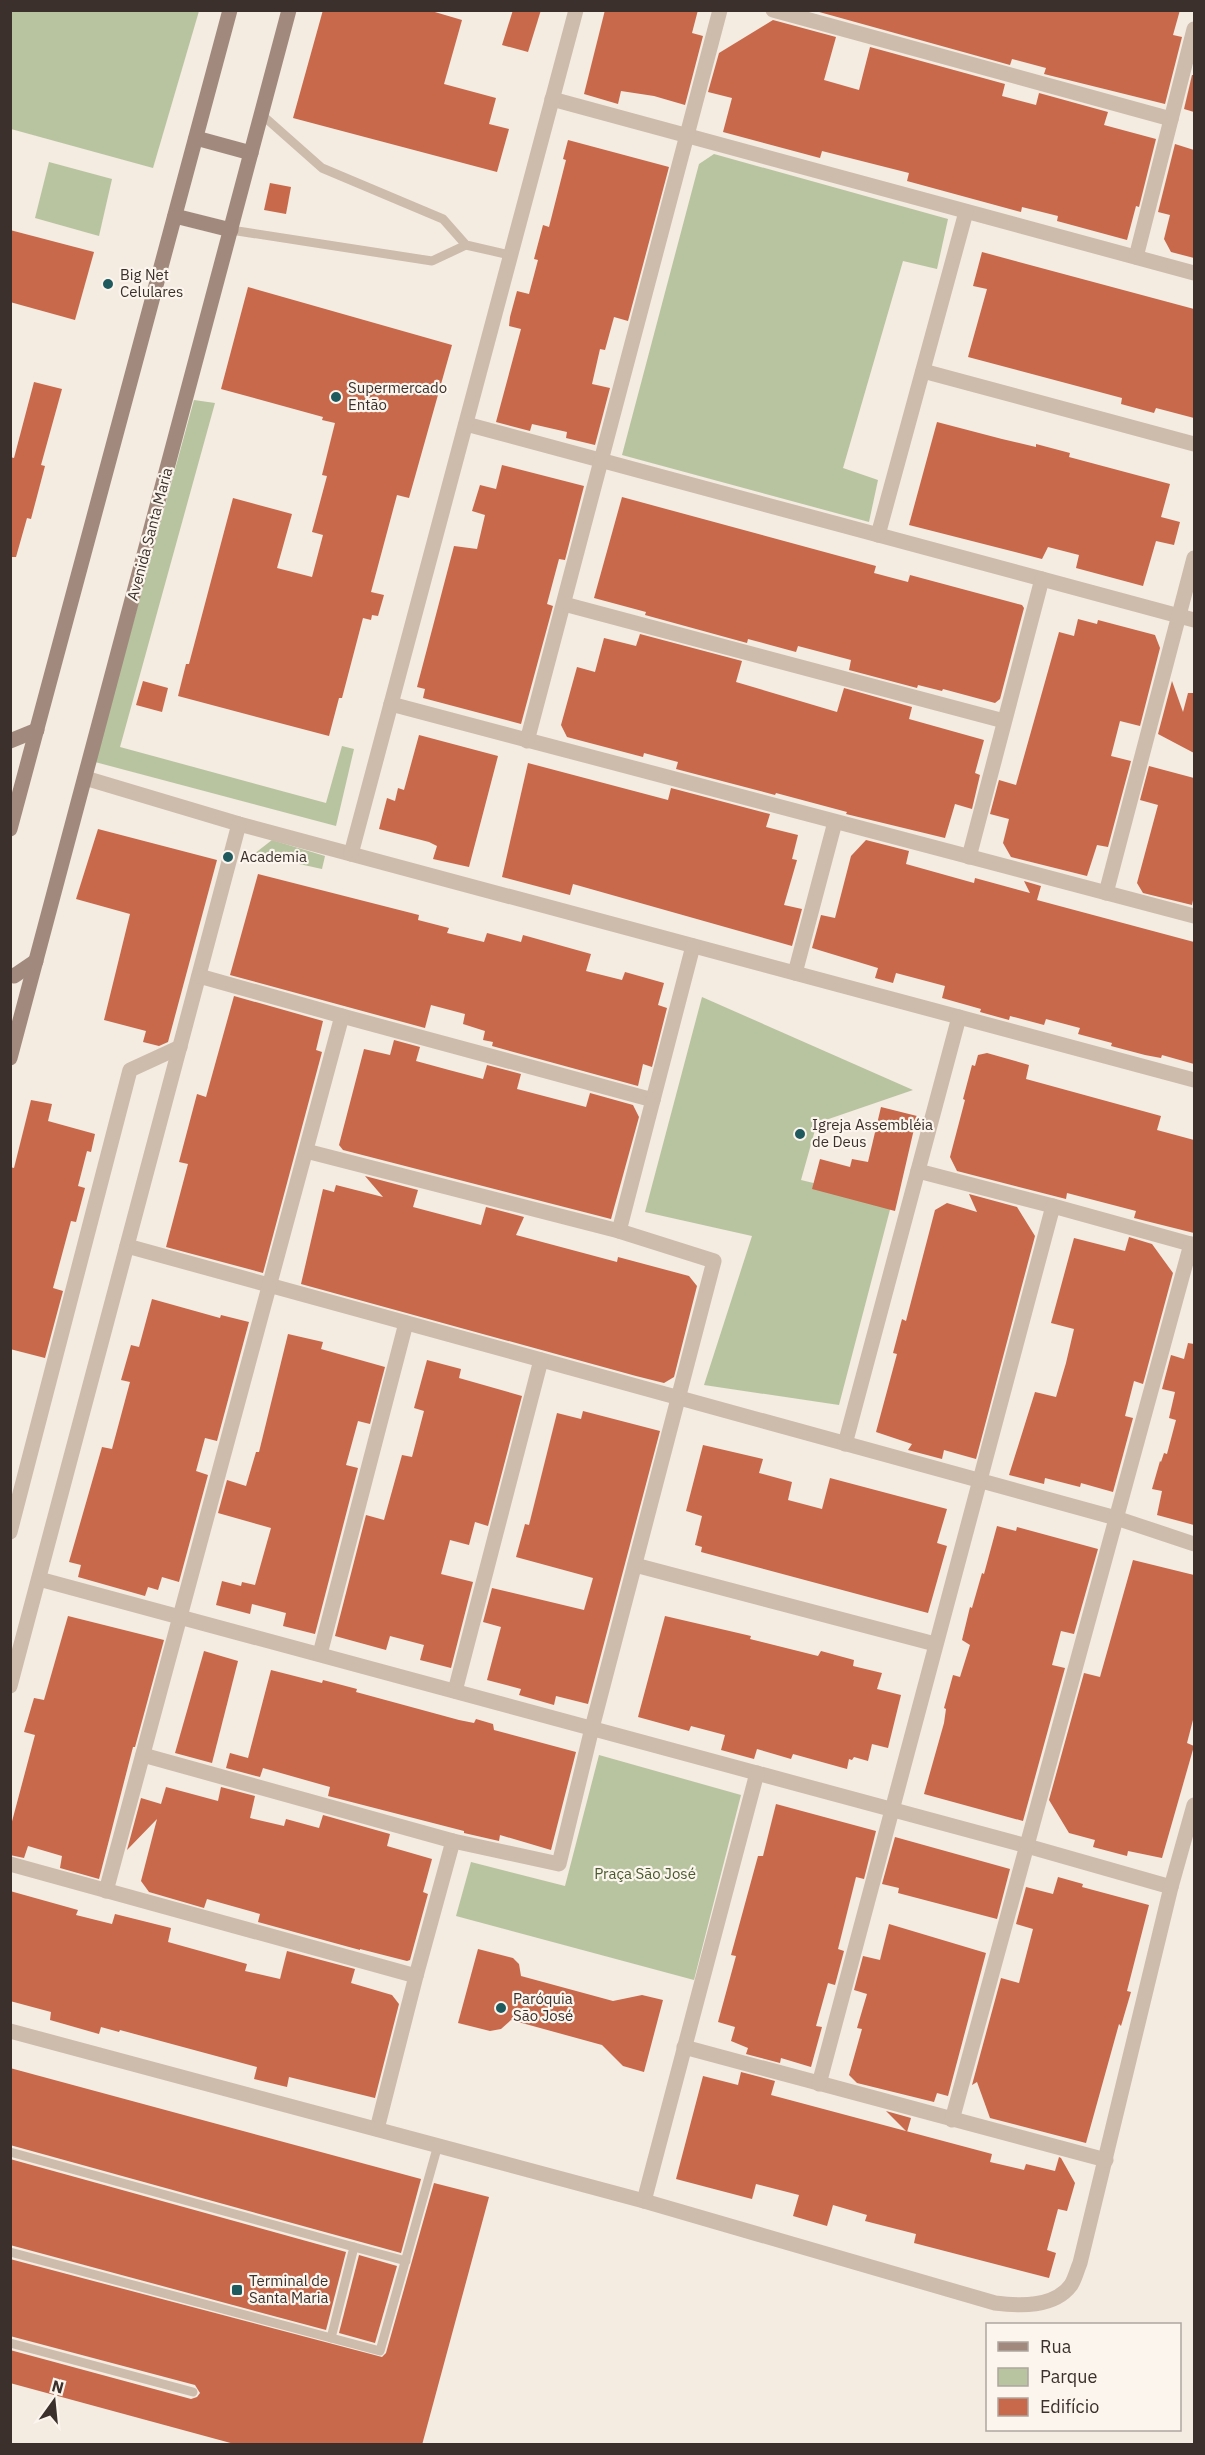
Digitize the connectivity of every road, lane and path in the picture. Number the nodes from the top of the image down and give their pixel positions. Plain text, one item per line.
1 (230, 10) edge
2 (289, 10) edge
3 (576, 10) edge
4 (720, 10) edge
5 (773, 10) edge
6 (1194, 29) edge
7 (552, 99) junction
8 (261, 114) junction
9 (1171, 119) junction
10 (687, 137) junction
11 (196, 138) junction
12 (251, 153) junction
13 (966, 212) junction
14 (175, 216) junction
15 (231, 230) junction
16 (466, 245) junction
17 (510, 255) junction
18 (1136, 257) junction
19 (1194, 273) edge
20 (923, 371) junction
21 (466, 424) junction
22 (1194, 444) edge
23 (601, 461) junction
24 (878, 535) junction
25 (1194, 558) edge
26 (1042, 579) junction
27 (564, 604) junction
28 (1179, 616) junction
29 (1194, 620) edge
30 (391, 704) junction
31 (1004, 721) junction
32 (37, 730) junction
33 (10, 741) edge
34 (527, 741) junction
35 (85, 778) junction
36 (16, 781) edge
37 (835, 822) junction
38 (239, 824) junction
39 (10, 829) edge
40 (351, 854) junction
41 (969, 857) junction
42 (1106, 893) junction
43 (1194, 916) edge
44 (693, 946) junction
45 (36, 961) junction
46 (795, 973) junction
47 (10, 975) edge
48 (199, 976) junction
49 (342, 1016) junction
50 (959, 1017) junction
51 (180, 1047) junction
52 (11, 1055) edge
53 (1194, 1080) edge
54 (653, 1100) junction
55 (306, 1151) junction
56 (918, 1171) junction
57 (1053, 1206) junction
58 (619, 1231) junction
59 (1193, 1244) edge
60 (128, 1246) junction
61 (270, 1285) junction
62 (406, 1323) junction
63 (541, 1360) junction
64 (679, 1398) junction
65 (844, 1444) junction
66 (979, 1481) junction
67 (1116, 1518) junction
68 (10, 1532) edge
69 (1194, 1544) edge
70 (635, 1564) junction
71 (39, 1579) junction
72 (180, 1617) junction
73 (935, 1644) junction
74 (320, 1654) junction
75 (10, 1686) edge
76 (455, 1691) junction
77 (592, 1728) junction
78 (143, 1755) junction
79 (758, 1773) junction
80 (1194, 1805) edge
81 (891, 1809) junction
82 (453, 1841) junction
83 (1027, 1845) junction
84 (10, 1864) edge
85 (1171, 1887) junction
86 (106, 1891) junction
87 (416, 1976) junction
88 (10, 2031) edge
89 (684, 2047) junction
90 (819, 2084) junction
91 (952, 2120) junction
92 (376, 2129) junction
93 (438, 2145) junction
94 (10, 2152) edge
95 (1106, 2160) junction
96 (644, 2200) junction
97 (354, 2247) junction
98 (10, 2252) edge
99 (406, 2261) junction
100 (331, 2338) junction
101 (10, 2343) edge
102 (193, 2392) dead end

1 - 11 main road
2 - 8 main road, Avenida Santa Maria
3 - 7 street
4 - 10 street
5 - 9 street
6 - 9 street
7 - 10 street
7 - 17 street
8 - 12 main road, Avenida Santa Maria
8 - 16 lane
9 - 18 street
10 - 13 street
10 - 23 street
11 - 12 main road
11 - 14 main road
12 - 15 main road, Avenida Santa Maria
13 - 18 street
13 - 20 street
14 - 15 main road
14 - 32 main road
15 - 16 lane
15 - 35 main road, Avenida Santa Maria
16 - 17 lane
17 - 21 street
18 - 19 street
20 - 22 street
20 - 24 street
21 - 23 street
21 - 30 street
23 - 24 street
23 - 27 street
24 - 26 street
25 - 28 street
26 - 28 street
26 - 31 street
27 - 31 street
27 - 34 street
28 - 29 street
28 - 42 street
30 - 34 street
30 - 40 street
31 - 41 street
32 - 33 main road
32 - 36 main road
34 - 37 street
35 - 38 street
35 - 45 main road, Avenida Santa Maria
36 - 39 main road
37 - 41 street
37 - 46 street
38 - 40 street
38 - 48 street
40 - 44 street
41 - 42 street
42 - 43 street
44 - 46 street
44 - 54 street
45 - 47 main road
45 - 52 main road, Avenida Santa Maria
46 - 50 street
48 - 49 street
48 - 51 street
49 - 54 street
49 - 55 street
50 - 53 street
50 - 56 street
51 - 60 street
51 - 68 street
54 - 58 street
55 - 58 street
55 - 61 street
56 - 57 street
56 - 65 street
57 - 59 street
57 - 66 street
58 - 64 street
59 - 67 street
60 - 61 street
60 - 71 street
61 - 62 street
61 - 72 street
62 - 63 street
62 - 74 street
63 - 64 street
63 - 76 street
64 - 65 street
64 - 70 street
65 - 66 street
66 - 67 street
66 - 73 street
67 - 69 street
67 - 83 street
70 - 73 street
70 - 77 street
71 - 72 street
71 - 75 street
72 - 74 street
72 - 78 street
73 - 81 street
74 - 76 street
76 - 77 street
77 - 79 street
77 - 82 street
78 - 82 street
78 - 86 street
79 - 81 street
79 - 89 street
80 - 85 street
81 - 83 street
81 - 90 street
82 - 87 street
83 - 85 street
83 - 91 street
84 - 86 street
85 - 95 street
86 - 87 street
87 - 92 street
88 - 92 street
89 - 90 street
89 - 96 street
90 - 91 street
91 - 95 street
92 - 93 street
93 - 96 street
93 - 99 lane
94 - 97 lane
95 - 96 street
97 - 99 lane
97 - 100 lane
98 - 100 lane
99 - 100 lane
101 - 102 lane

